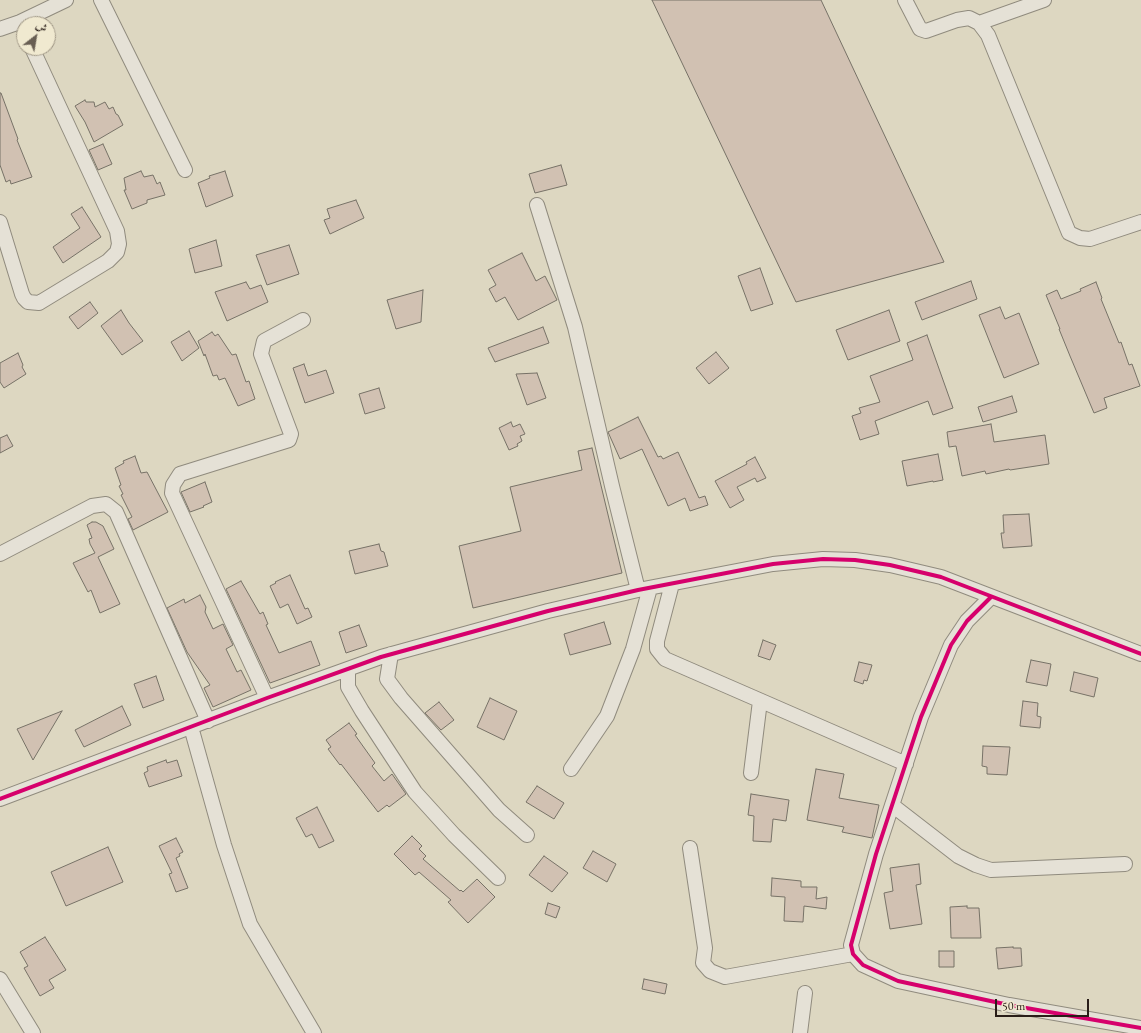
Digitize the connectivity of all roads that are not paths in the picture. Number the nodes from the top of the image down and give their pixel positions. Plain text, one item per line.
1 (66, 0) edge
2 (101, 0) edge
3 (905, 0) edge
4 (1044, 0) edge
5 (39, 16) edge
6 (979, 23) junction
7 (16, 27) edge
8 (0, 29) edge
9 (36, 56) edge
10 (185, 170) dead end
11 (537, 205) dead end
12 (0, 222) edge
13 (1141, 222) edge
14 (303, 320) dead end
15 (0, 554) edge
16 (672, 584) junction
17 (644, 589) junction
18 (991, 597) junction
19 (391, 654) junction
20 (1141, 654) edge
21 (348, 669) junction
22 (268, 698) junction
23 (760, 700) junction
24 (208, 721) junction
25 (191, 727) junction
26 (906, 764) junction
27 (571, 769) dead end
28 (751, 773) dead end
29 (0, 799) edge
30 (892, 805) junction
31 (527, 834) dead end
32 (690, 848) dead end
33 (1125, 864) dead end
34 (498, 878) dead end
35 (853, 954) junction
36 (0, 978) edge
37 (805, 993) dead end
38 (1141, 1028) edge
39 (33, 1033) edge
40 (314, 1033) edge
41 (800, 1033) edge

1 - 5 street
2 - 10 street
3 - 6 street
4 - 6 street
6 - 13 street
7 - 8 street
9 - 12 street
11 - 17 street
14 - 22 street
15 - 24 street
16 - 17 street
16 - 18 street
16 - 23 street
17 - 19 street
17 - 27 street
18 - 20 street
18 - 26 street
19 - 21 street
19 - 31 street
21 - 22 street
21 - 34 street
22 - 24 street
23 - 26 street
23 - 28 street
24 - 25 street
25 - 29 street
25 - 40 street
26 - 30 street
30 - 33 street
30 - 35 street
32 - 35 street
35 - 38 street
36 - 39 street
37 - 41 street

